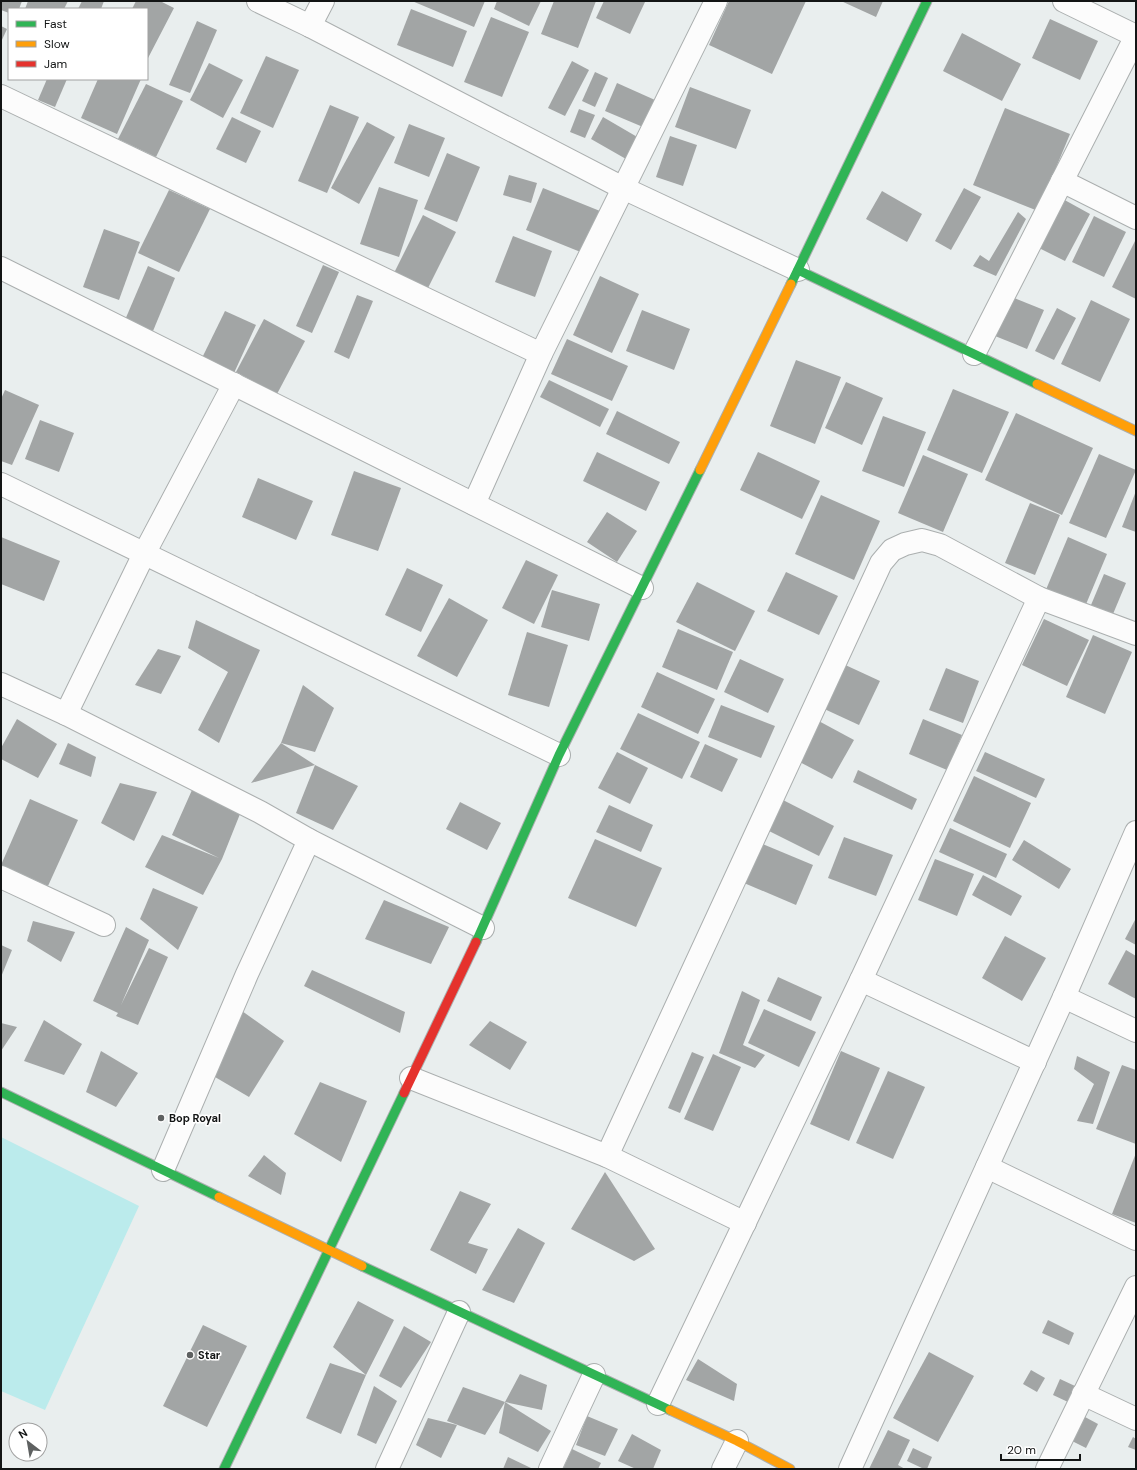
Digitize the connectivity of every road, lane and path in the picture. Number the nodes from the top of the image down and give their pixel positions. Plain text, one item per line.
1 (258, 1) edge
2 (323, 1) edge
3 (716, 1) edge
4 (927, 1) edge
5 (1064, 1) edge
6 (310, 26) junction
7 (1136, 36) edge
8 (1, 96) edge
9 (1062, 181) junction
10 (623, 188) junction
11 (1136, 218) edge
12 (1, 268) edge
13 (798, 270) junction
14 (541, 354) junction
15 (974, 354) junction
16 (234, 384) junction
17 (1136, 431) edge
18 (1, 484) edge
19 (474, 504) junction
20 (144, 554) junction
21 (642, 588) junction
22 (1038, 598) junction
23 (1136, 634) edge
24 (1, 684) edge
25 (66, 714) junction
26 (559, 755) junction
27 (1136, 832) edge
28 (309, 840) junction
29 (1, 877) edge
30 (104, 925) dead end
31 (483, 928) junction
32 (861, 980) junction
33 (1064, 997) junction
34 (1136, 1031) edge
35 (1035, 1062) junction
36 (410, 1078) junction
37 (1, 1092) edge
38 (607, 1156) junction
39 (987, 1167) junction
40 (163, 1170) junction
41 (745, 1223) junction
42 (1136, 1239) edge
43 (329, 1249) junction
44 (1136, 1287) edge
45 (459, 1312) junction
46 (594, 1375) junction
47 (1083, 1394) junction
48 (658, 1404) junction
49 (1136, 1419) edge
50 (736, 1441) junction
51 (224, 1469) edge
52 (387, 1469) edge
53 (550, 1469) edge
54 (723, 1469) edge
55 (790, 1469) edge
56 (850, 1469) edge
57 (1047, 1469) edge

1 - 6 street
2 - 6 street
3 - 10 street
4 - 13 street
5 - 7 street
6 - 10 street
7 - 9 street
8 - 14 street
9 - 11 street
9 - 15 street
10 - 13 street
10 - 14 street
12 - 16 street
13 - 15 street
13 - 21 street
14 - 19 street
15 - 17 street
16 - 19 street
16 - 20 street
18 - 20 street
19 - 21 street
20 - 25 street
20 - 26 street
21 - 26 street
22 - 23 street
22 - 32 street
22 - 38 street
24 - 25 street
25 - 28 street
26 - 31 street
27 - 33 street
28 - 31 street
28 - 40 street
29 - 30 street
31 - 36 street
32 - 35 street
32 - 41 street
33 - 34 street
33 - 35 street
35 - 39 street
36 - 38 street
36 - 43 street
37 - 40 street
38 - 41 street
39 - 42 street
39 - 56 street
40 - 43 street
41 - 48 street
43 - 45 street
43 - 51 street
44 - 47 street
45 - 46 street
45 - 52 street
46 - 48 street
46 - 53 street
47 - 49 street
47 - 57 street
48 - 50 street
50 - 54 street
50 - 55 street

